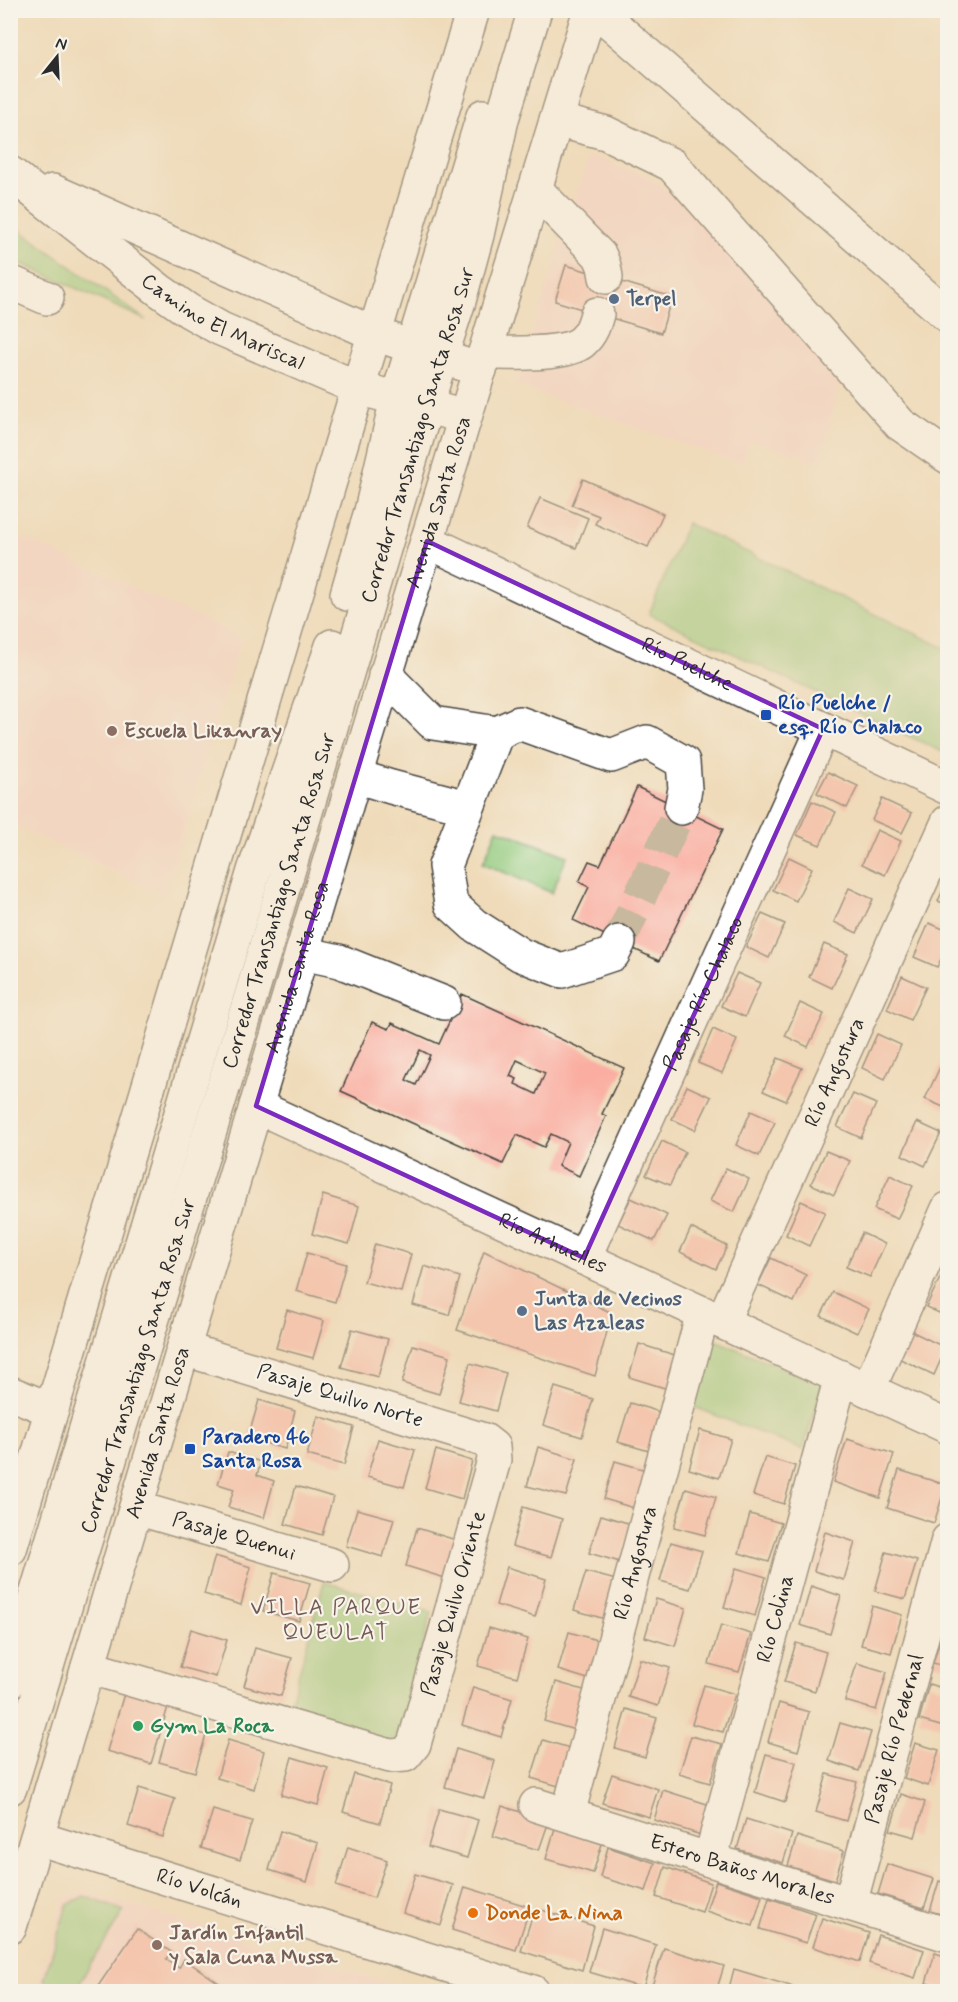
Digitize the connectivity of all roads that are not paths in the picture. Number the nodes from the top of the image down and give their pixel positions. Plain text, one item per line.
1 (473, 10) edge
2 (515, 10) edge
3 (535, 10) edge
4 (590, 10) edge
5 (596, 10) edge
6 (556, 120) junction
7 (10, 173) edge
8 (535, 189) junction
9 (606, 276) dead end
10 (10, 282) edge
11 (47, 298) dead end
12 (597, 314) dead end
13 (948, 316) edge
14 (375, 334) junction
15 (427, 352) junction
16 (482, 362) junction
17 (358, 388) junction
18 (412, 402) junction
19 (465, 417) junction
20 (948, 457) edge
21 (427, 541) junction
22 (386, 675) junction
23 (823, 729) junction
24 (497, 733) junction
25 (355, 776) junction
26 (948, 788) edge
27 (467, 807) junction
28 (681, 808) tunnel mouth
29 (948, 822) edge
30 (619, 942) tunnel mouth
31 (302, 953) junction
32 (444, 1003) dead end
33 (256, 1106) junction
34 (948, 1209) edge
35 (584, 1258) junction
36 (712, 1317) junction
37 (184, 1349) junction
38 (854, 1384) junction
39 (10, 1393) edge
40 (52, 1410) junction
41 (948, 1427) edge
42 (493, 1448) joint
43 (136, 1508) junction
44 (948, 1540) edge
45 (10, 1549) edge
46 (332, 1565) dead end
47 (88, 1667) junction
48 (10, 1681) edge
49 (10, 1788) edge
50 (536, 1805) dead end
51 (568, 1815) junction
52 (37, 1838) junction
53 (711, 1860) junction
54 (850, 1904) junction
55 (10, 1927) edge
56 (948, 1935) edge
57 (477, 1983) edge
58 (533, 1992) edge

1 - 14 street
2 - 15 street, Corredor Transantiago Santa Rosa Sur
3 - 15 street, Corredor Transantiago Santa Rosa Sur
4 - 6 street, Avenida Santa Rosa
5 - 13 street
6 - 8 street, Avenida Santa Rosa
6 - 20 street
7 - 14 street, Camino El Mariscal
7 - 17 street, Camino El Mariscal
8 - 9 street
8 - 16 street, Avenida Santa Rosa
10 - 11 street
12 - 16 street
14 - 15 street, Camino El Mariscal
14 - 17 street
15 - 16 street, Camino El Mariscal
15 - 18 street, Corredor Transantiago Santa Rosa Sur
16 - 19 street, Avenida Santa Rosa
17 - 18 street, Camino El Mariscal
17 - 40 street
18 - 19 street, Camino El Mariscal
18 - 48 street, Corredor Transantiago Santa Rosa Sur
18 - 49 street, Corredor Transantiago Santa Rosa Sur
19 - 21 street, Avenida Santa Rosa
21 - 22 street, Avenida Santa Rosa
21 - 23 street, Río Puelche
22 - 24 street
22 - 25 street, Avenida Santa Rosa
23 - 26 street, Río Puelche
23 - 35 street, Pasaje Río Chalaco
24 - 27 street
24 - 28 street
25 - 27 street
25 - 31 street, Avenida Santa Rosa
27 - 30 street
29 - 36 street, Río Angostura
31 - 32 street
31 - 33 street, Avenida Santa Rosa
33 - 35 street, Río Arhuelles
33 - 37 street, Avenida Santa Rosa
34 - 38 street, Río Colina
35 - 36 street, Río Arhuelles
36 - 38 street, Río Arhuelles
36 - 51 street, Río Angostura
37 - 42 street, Pasaje Quilvo Norte
37 - 43 street, Avenida Santa Rosa
38 - 41 street, Río Arhuelles
38 - 53 street, Río Colina
39 - 40 street
40 - 45 street
42 - 47 street, Pasaje Quilvo Oriente
43 - 46 street, Pasaje Quenui
43 - 47 street, Avenida Santa Rosa
44 - 54 street, Pasaje Río Pedernal
47 - 52 street, Avenida Santa Rosa
50 - 51 street, Estero Baños Morales
51 - 53 street, Estero Baños Morales
52 - 55 street, Avenida Santa Rosa
52 - 57 street, Río Volcán
53 - 54 street, Estero Baños Morales
54 - 56 street, Estero Baños Morales
57 - 58 street, Río Volcán

